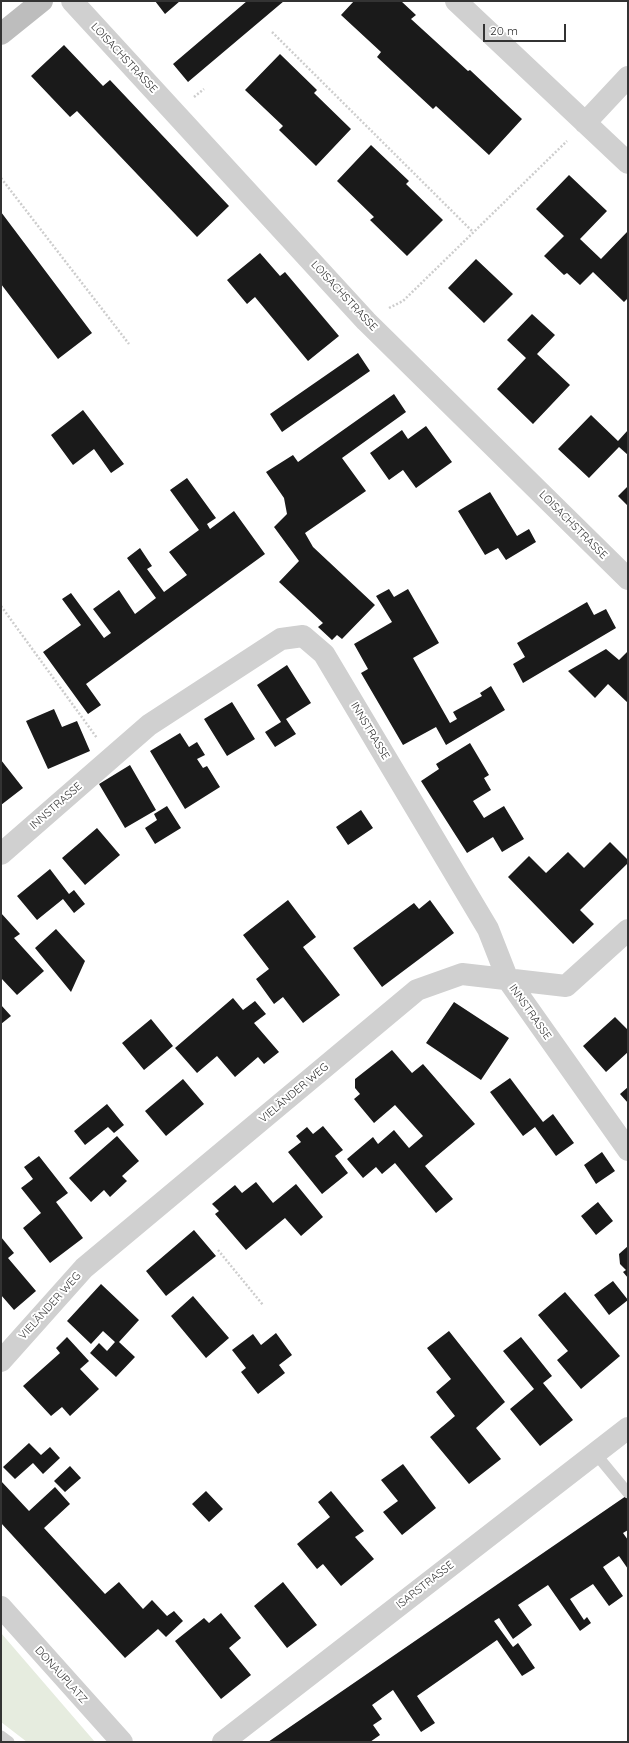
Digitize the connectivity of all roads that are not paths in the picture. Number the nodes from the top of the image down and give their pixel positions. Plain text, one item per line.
1 (42, 1) edge
2 (72, 1) edge
3 (456, 1) edge
4 (1, 34) edge
5 (628, 77) edge
6 (585, 123) junction
7 (628, 163) edge
8 (628, 579) edge
9 (1, 854) edge
10 (628, 930) edge
11 (508, 980) junction
12 (628, 1150) edge
13 (1, 1361) edge
14 (628, 1428) edge
15 (595, 1453) junction
16 (628, 1493) edge
17 (1, 1607) edge
18 (1, 1736) edge
19 (9, 1742) edge
20 (122, 1742) edge
21 (223, 1742) edge

1 - 4 street
2 - 8 street, LOISACHSTRASSE
3 - 6 street
5 - 6 street
6 - 7 street
9 - 11 street, INNSTRASSE
10 - 11 street, VIELÄNDER WEG
11 - 12 street, INNSTRASSE
11 - 13 street, VIELÄNDER WEG
14 - 15 street, ISARSTRASSE
15 - 16 lane
15 - 21 street, ISARSTRASSE
17 - 20 street, DONAUPLATZ
18 - 19 lane

